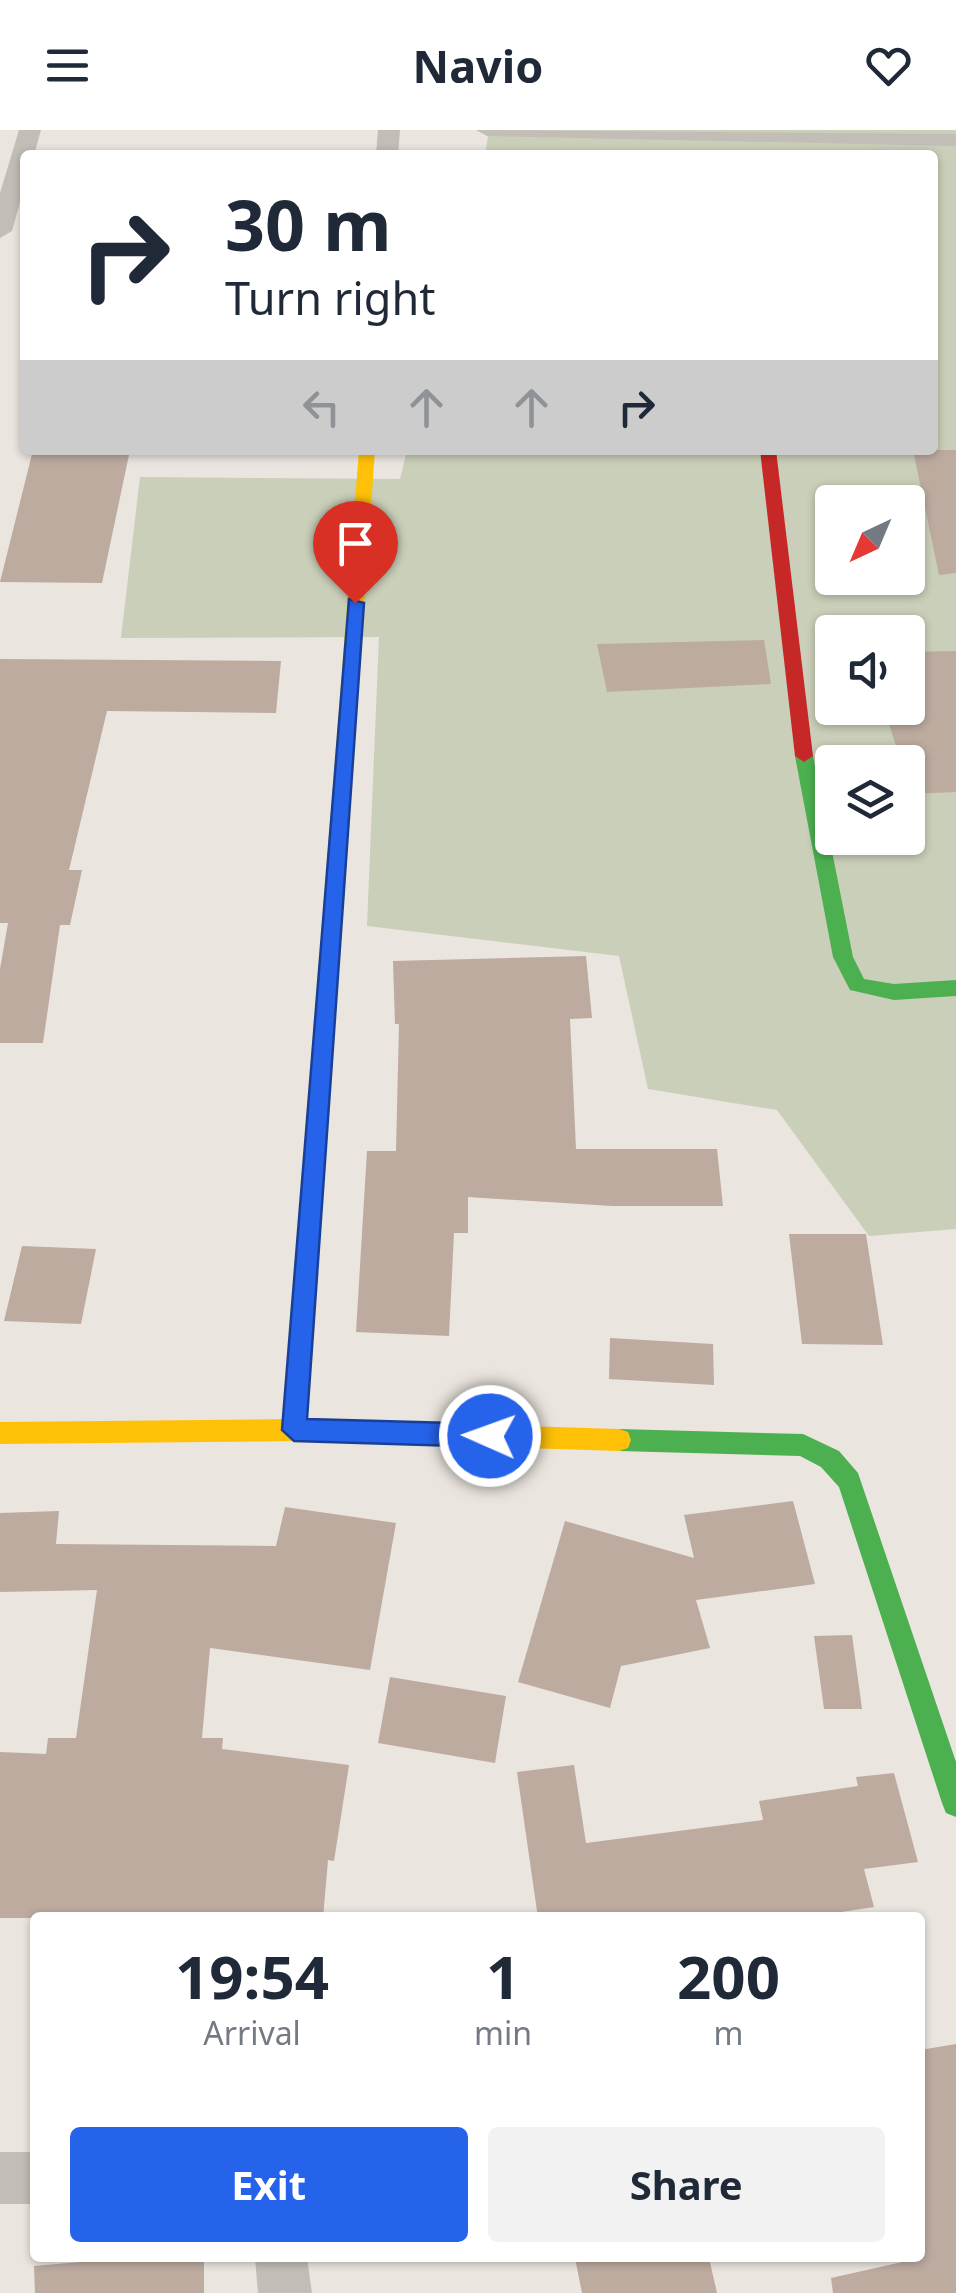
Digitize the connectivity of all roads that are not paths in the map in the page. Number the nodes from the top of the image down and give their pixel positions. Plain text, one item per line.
1 (487, 130) edge
2 (956, 140) edge
3 (20, 164) edge
4 (0, 231) edge
5 (366, 455) edge
6 (769, 455) edge
7 (956, 988) edge
8 (294, 1430) junction
9 (0, 1433) edge
10 (956, 1804) edge
11 (0, 2178) edge
12 (30, 2178) edge
13 (282, 2262) edge
14 (285, 2293) edge

1 - 2 street
3 - 4 street
5 - 8 street
6 - 7 street
8 - 9 street
8 - 10 street
11 - 12 street
13 - 14 street

